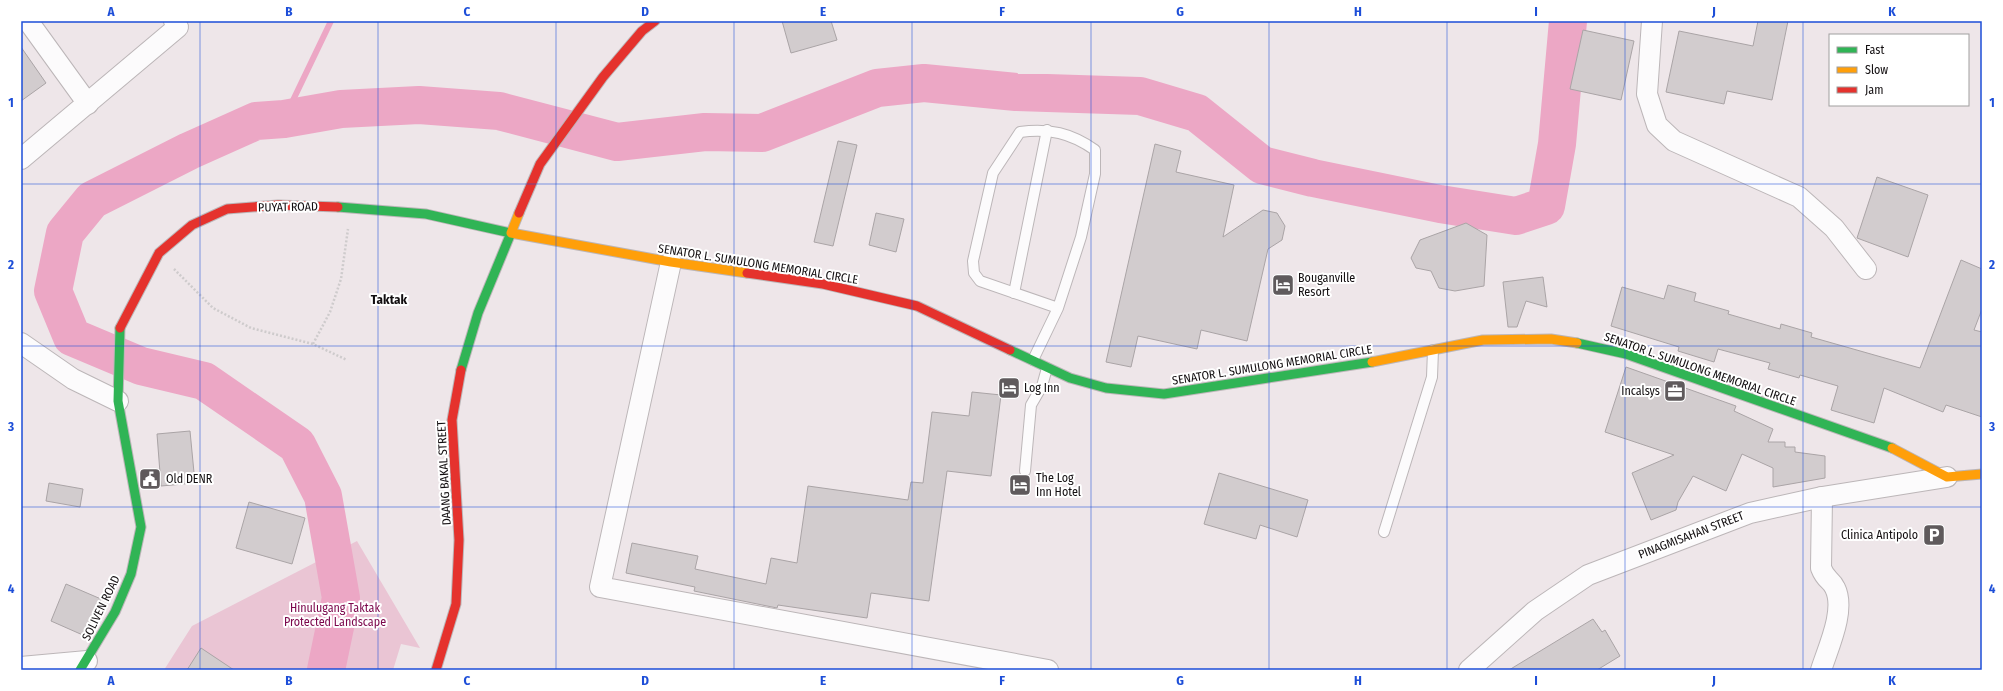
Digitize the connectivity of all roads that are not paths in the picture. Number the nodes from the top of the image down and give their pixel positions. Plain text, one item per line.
1 (27, 21) edge
2 (655, 21) edge
3 (1652, 21) edge
4 (21, 24) edge
5 (176, 24) edge
6 (88, 104) junction
7 (1047, 130) junction
8 (21, 159) edge
9 (511, 233) junction
10 (671, 262) junction
11 (1866, 269) dead end
12 (1014, 293) junction
13 (1058, 308) junction
14 (120, 326) joint
15 (21, 342) edge
16 (1432, 350) junction
17 (1033, 360) junction
18 (1047, 368) junction
19 (118, 394) junction
20 (1025, 470) dead end
21 (1982, 474) edge
22 (1947, 477) junction
23 (1822, 497) junction
24 (1384, 532) dead end
25 (84, 665) edge
26 (21, 667) edge
27 (436, 670) edge
28 (1048, 670) edge
29 (1469, 670) edge
30 (1821, 670) edge

1 - 4 street
1 - 6 street
2 - 9 main road
3 - 11 street
5 - 6 street
6 - 8 street
7 - 12 lane
7 - 12 lane
7 - 13 lane
9 - 10 main road, SENATOR L. SUMULONG MEMORIAL CIRCLE
9 - 14 main road, PUYAT ROAD
9 - 27 main road, DAANG BAKAL STREET
10 - 17 main road, SENATOR L. SUMULONG MEMORIAL CIRCLE
10 - 28 street
12 - 13 lane
13 - 17 lane
14 - 19 main road, SOLIVEN ROAD
15 - 19 street
16 - 18 main road, SENATOR L. SUMULONG MEMORIAL CIRCLE
16 - 22 main road, SENATOR L. SUMULONG MEMORIAL CIRCLE
16 - 24 lane
17 - 18 main road, SENATOR L. SUMULONG MEMORIAL CIRCLE
18 - 20 lane
19 - 25 main road, SOLIVEN ROAD
21 - 22 main road
22 - 23 street, PINAGMISAHAN STREET
23 - 29 street, PINAGMISAHAN STREET
23 - 30 street
25 - 26 street

